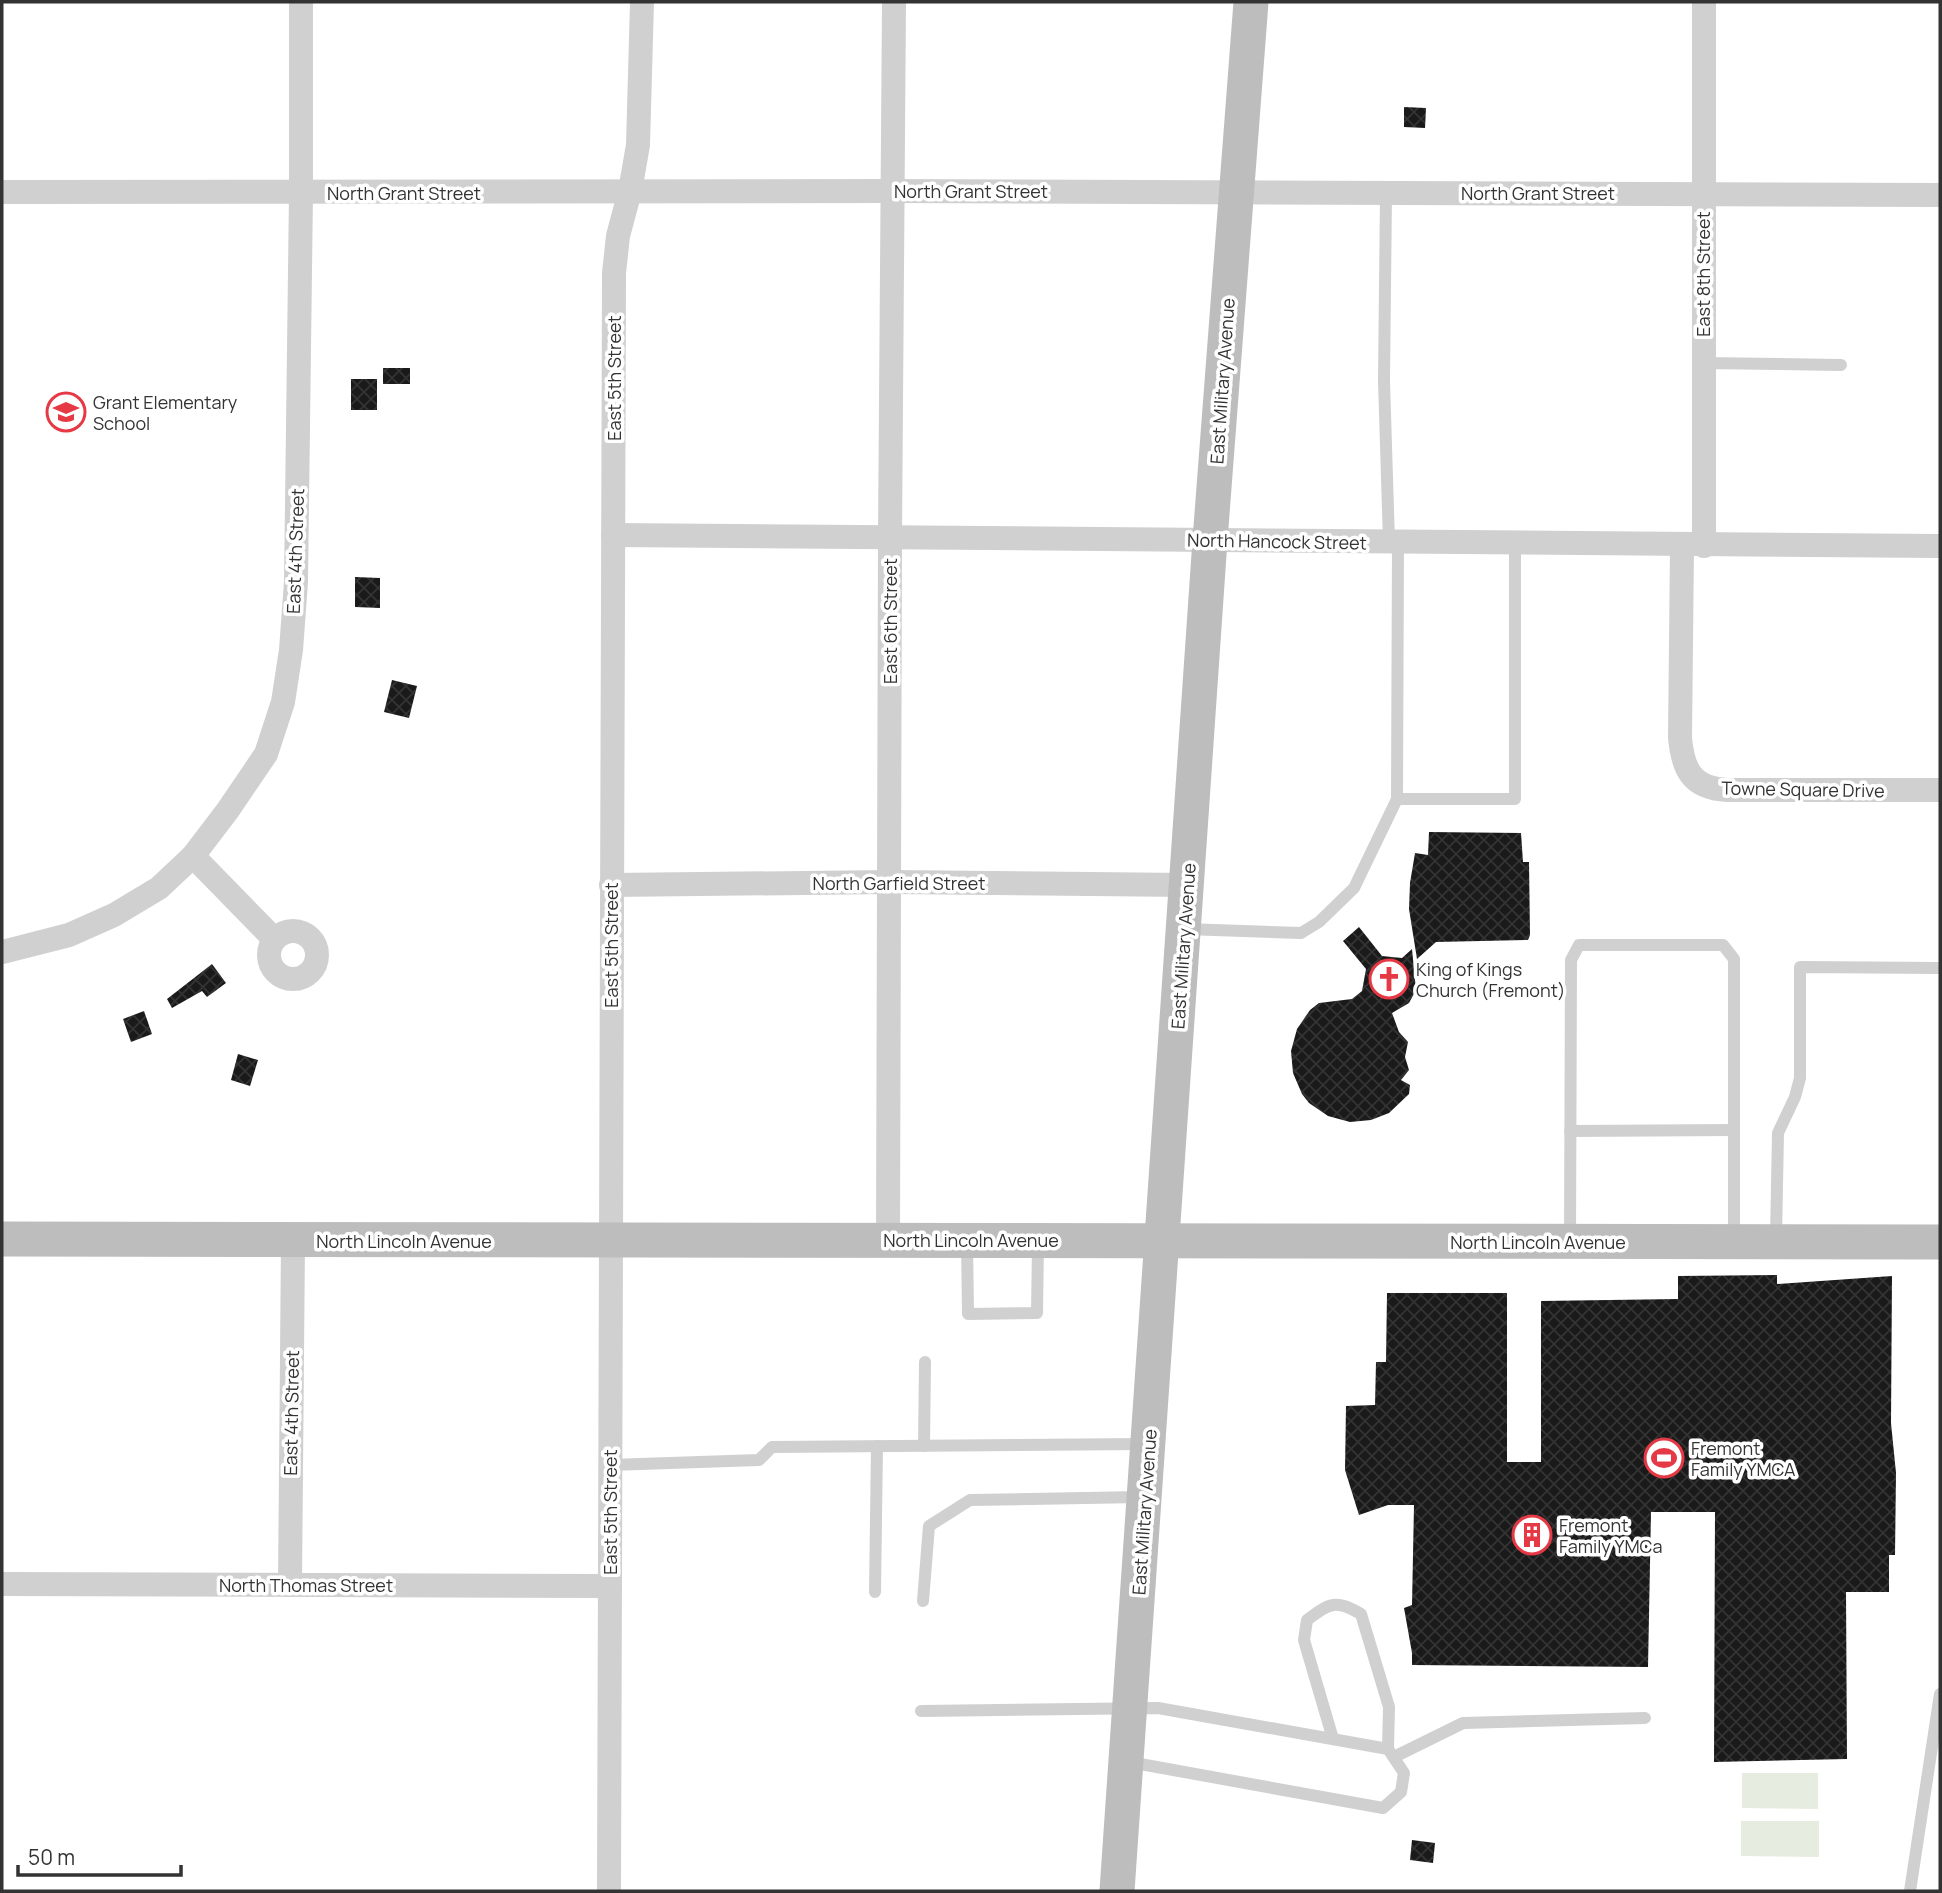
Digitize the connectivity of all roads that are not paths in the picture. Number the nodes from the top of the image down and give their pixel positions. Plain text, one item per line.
1 (301, 2) edge
2 (642, 2) edge
3 (894, 2) edge
4 (1251, 2) edge
5 (1704, 2) edge
6 (630, 191) junction
7 (892, 191) junction
8 (2, 192) edge
9 (301, 193) junction
10 (1236, 193) junction
11 (1385, 193) junction
12 (1703, 194) junction
13 (1940, 195) edge
14 (1703, 363) junction
15 (1840, 365) dead end
16 (613, 535) junction
17 (890, 537) junction
18 (1210, 540) junction
19 (1394, 542) junction
20 (1515, 544) junction
21 (1693, 546) junction
22 (1940, 547) edge
23 (1940, 790) edge
24 (1397, 799) junction
25 (193, 856) junction
26 (891, 882) junction
27 (611, 885) junction
28 (1187, 885) junction
29 (1184, 929) junction
30 (274, 939) dead end
31 (2, 952) edge
32 (1940, 968) edge
33 (1734, 1130) junction
34 (1570, 1131) junction
35 (2, 1239) edge
36 (888, 1240) junction
37 (967, 1240) junction
38 (1038, 1240) junction
39 (1163, 1240) junction
40 (293, 1241) junction
41 (610, 1241) junction
42 (1570, 1242) junction
43 (1734, 1242) junction
44 (1776, 1242) junction
45 (1940, 1242) edge
46 (925, 1362) dead end
47 (1149, 1444) junction
48 (877, 1446) junction
49 (924, 1446) junction
50 (610, 1465) junction
51 (1145, 1497) junction
52 (2, 1584) edge
53 (290, 1585) junction
54 (610, 1586) junction
55 (875, 1592) dead end
56 (923, 1601) dead end
57 (1940, 1694) edge
58 (1130, 1709) junction
59 (921, 1711) dead end
60 (1645, 1718) dead end
61 (1333, 1739) junction
62 (1391, 1753) junction
63 (1126, 1761) junction
64 (609, 1891) edge
65 (1116, 1891) edge
66 (1910, 1891) edge

1 - 9 street, East 4th Street
2 - 6 street, East 5th Street
3 - 7 street, East 6th Street
4 - 10 street, East Military Avenue
5 - 12 street, East 8th Street
6 - 7 street, North Grant Street
6 - 9 street, North Grant Street
6 - 16 street, East 5th Street
7 - 10 street, North Grant Street
7 - 17 street, East 6th Street
8 - 9 street, North Grant Street
9 - 25 street, East 4th Street
10 - 11 street, North Grant Street
10 - 18 street, East Military Avenue
11 - 12 street, North Grant Street
11 - 19 lane
12 - 13 street, North Grant Street
12 - 14 street, East 8th Street
14 - 15 lane
14 - 21 street, East 8th Street
16 - 17 street, North Hancock Street
16 - 27 street, East 5th Street
17 - 18 street, North Hancock Street
17 - 26 street, East 6th Street
18 - 19 street, North Hancock Street
18 - 28 street, East Military Avenue
19 - 20 street, North Hancock Street
19 - 24 lane
20 - 21 street, North Hancock Street
20 - 24 lane
21 - 22 street, North Hancock Street
21 - 23 street, Towne Square Drive
24 - 29 lane
25 - 30 street
25 - 31 street, East 4th Street
26 - 27 street, North Garfield Street
26 - 28 street, North Garfield Street
26 - 36 street, East 6th Street
27 - 41 street, East 5th Street
28 - 29 street, East Military Avenue
29 - 39 street, East Military Avenue
32 - 44 lane
33 - 34 lane
33 - 34 lane
33 - 43 lane
34 - 42 lane
35 - 40 street, North Lincoln Avenue
36 - 37 street, North Lincoln Avenue
36 - 41 street, North Lincoln Avenue
37 - 38 street, North Lincoln Avenue
37 - 38 lane
38 - 39 street, North Lincoln Avenue
39 - 42 street, North Lincoln Avenue
39 - 47 street, East Military Avenue
40 - 41 street, North Lincoln Avenue
40 - 53 street, East 4th Street
41 - 50 street, East 5th Street
42 - 43 street, North Lincoln Avenue
43 - 44 street, North Lincoln Avenue
44 - 45 street, North Lincoln Avenue
46 - 49 lane
47 - 49 lane
47 - 51 street, East Military Avenue
48 - 49 lane
48 - 50 lane
48 - 55 lane
50 - 54 street, East 5th Street
51 - 56 lane
51 - 58 street, East Military Avenue
52 - 53 street, North Thomas Street
53 - 54 street, North Thomas Street
54 - 64 street, East 5th Street
57 - 66 lane
58 - 59 lane
58 - 61 lane
58 - 63 street, East Military Avenue
60 - 62 lane
61 - 62 lane
61 - 62 lane
62 - 63 lane
63 - 65 street, East Military Avenue

